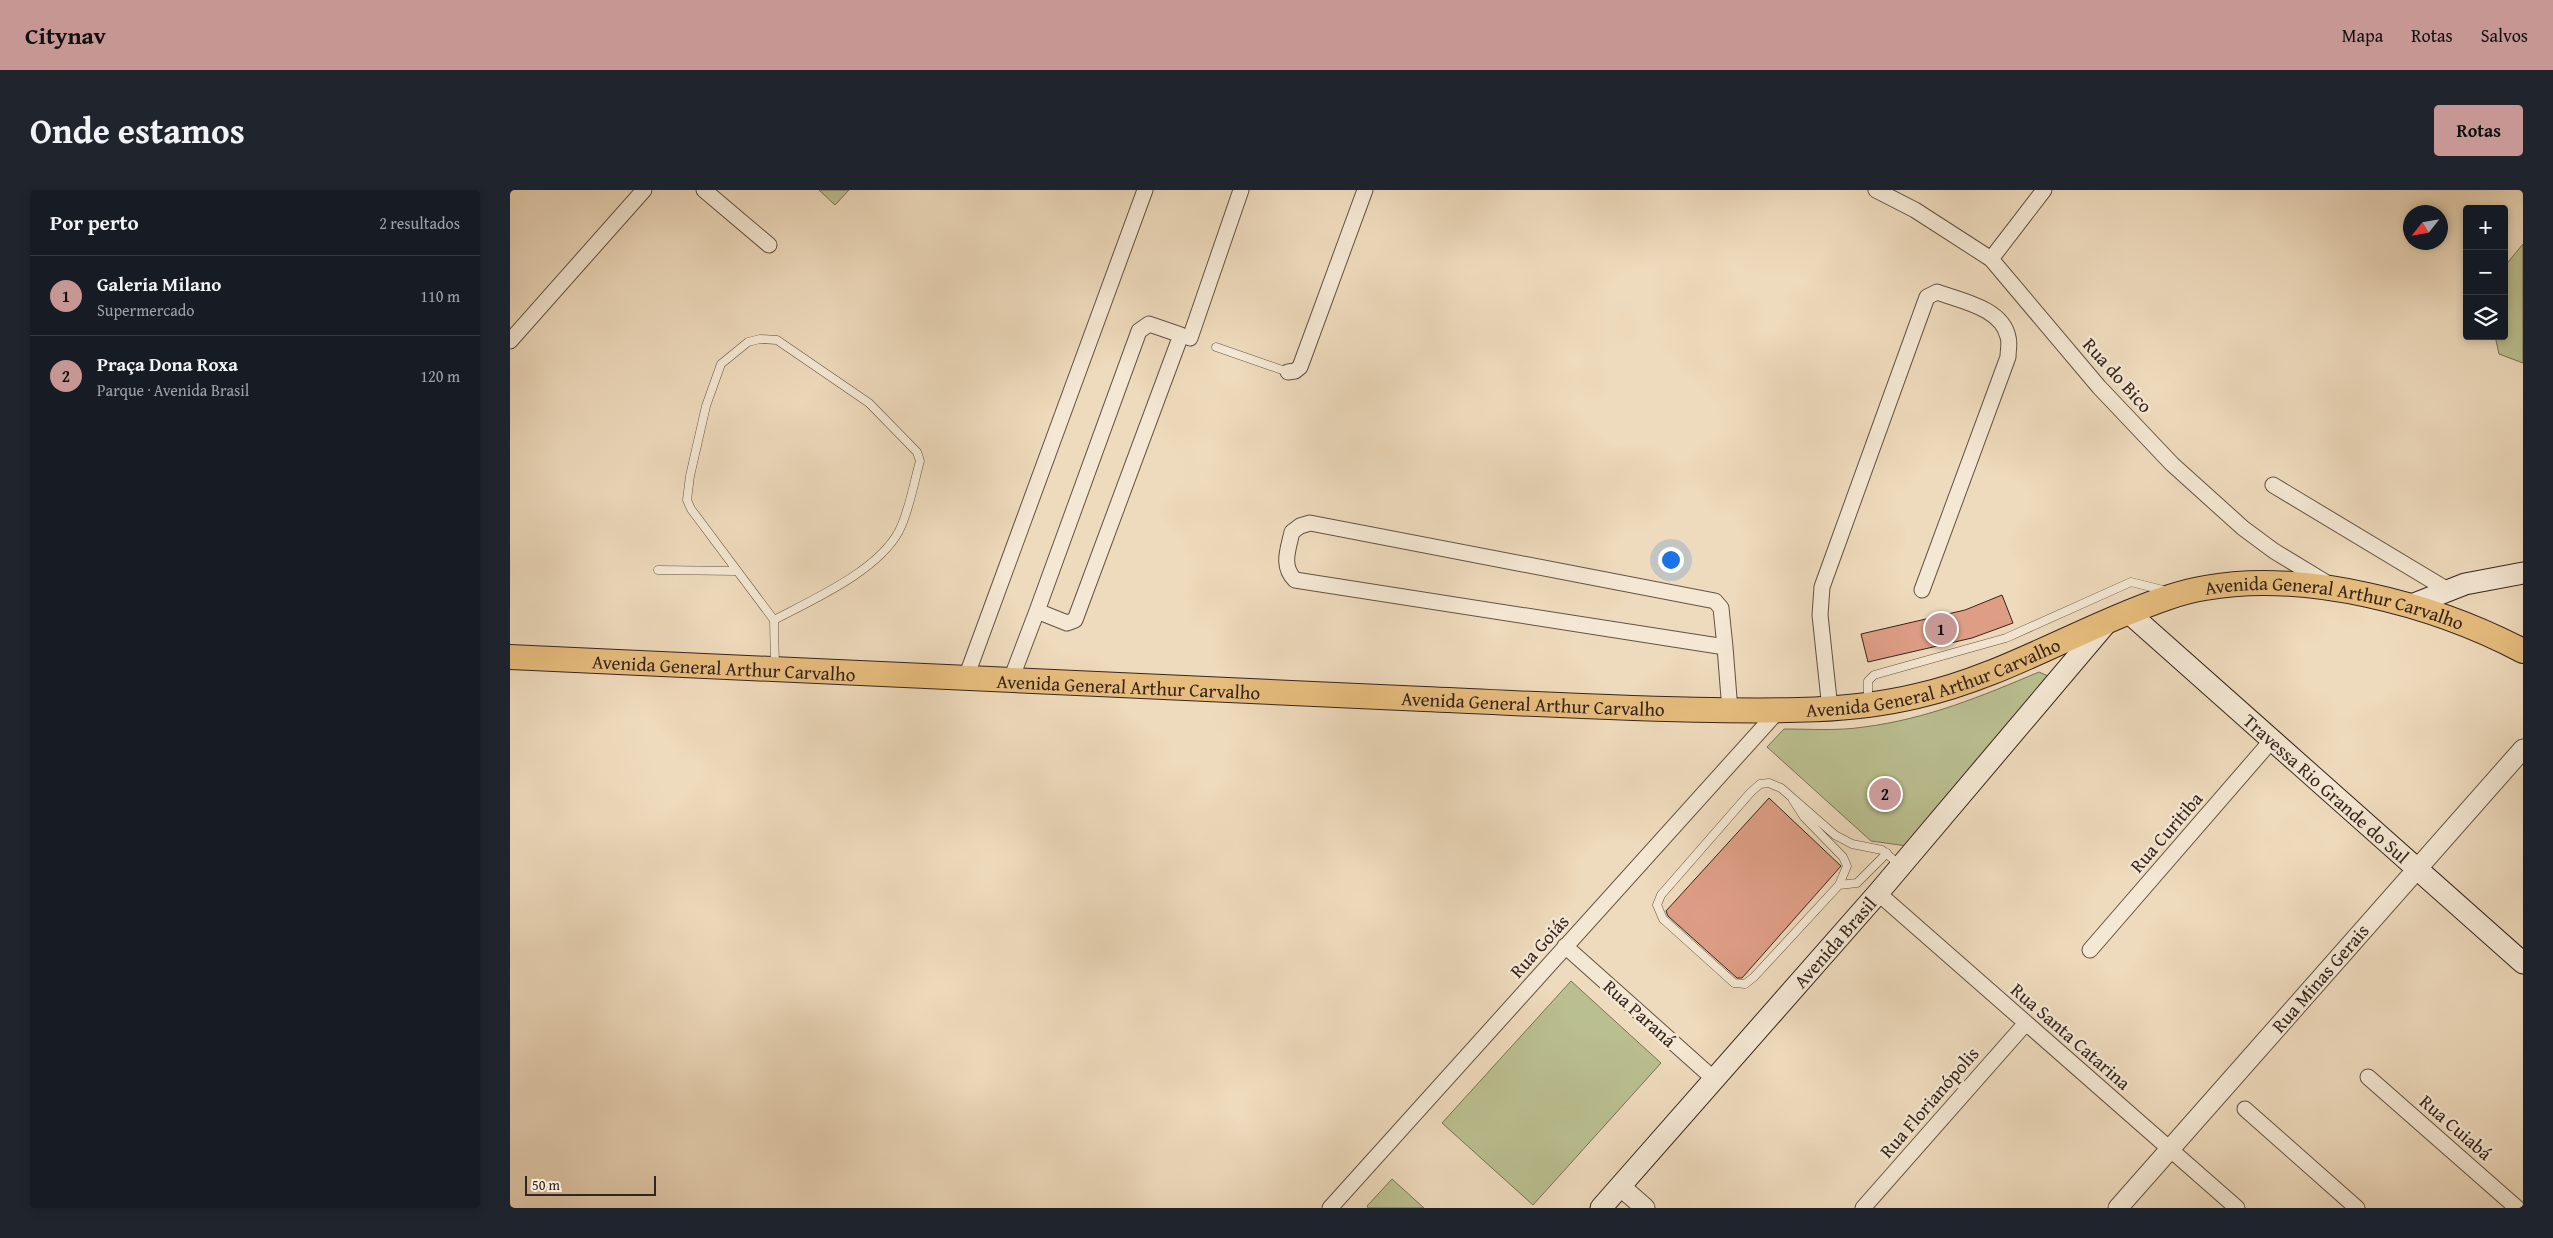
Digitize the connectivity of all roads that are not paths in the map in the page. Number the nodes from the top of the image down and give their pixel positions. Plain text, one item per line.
1 (644, 190) edge
2 (704, 190) edge
3 (1145, 190) edge
4 (1241, 190) edge
5 (1365, 190) edge
6 (1876, 190) edge
7 (2044, 190) edge
8 (769, 245) dead end
9 (1991, 259) junction
10 (1190, 338) dead end
11 (510, 341) edge
12 (1216, 347) dead end
13 (1288, 372) joint
14 (2273, 485) dead end
15 (658, 570) dead end
16 (737, 571) junction
17 (2523, 573) edge
18 (2456, 587) junction
19 (2333, 588) junction
20 (1922, 590) dead end
21 (2179, 594) junction
22 (2409, 606) junction
23 (1037, 610) junction
24 (2444, 616) junction
25 (2119, 617) junction
26 (774, 620) junction
27 (2054, 645) junction
28 (1725, 647) junction
29 (2523, 651) edge
30 (510, 657) edge
31 (775, 670) junction
32 (2064, 674) junction
33 (965, 680) junction
34 (1010, 682) junction
35 (1869, 704) junction
36 (1830, 710) junction
37 (1730, 711) junction
38 (1778, 711) junction
39 (2272, 740) junction
40 (2523, 749) edge
41 (1793, 800) junction
42 (1894, 860) junction
43 (2416, 868) junction
44 (1839, 884) junction
45 (1878, 893) junction
46 (1565, 946) junction
47 (2090, 950) dead end
48 (2523, 963) edge
49 (2026, 1023) junction
50 (2368, 1077) dead end
51 (1714, 1079) junction
52 (2245, 1109) dead end
53 (2170, 1149) junction
54 (1620, 1186) junction
55 (1339, 1205) edge
56 (1601, 1208) edge
57 (1646, 1208) edge
58 (1863, 1208) edge
59 (2118, 1208) edge
60 (2236, 1208) edge
61 (2357, 1208) edge
62 (2517, 1208) edge

1 - 11 street
2 - 8 street
3 - 33 street
4 - 10 street
5 - 13 street
6 - 9 street, Rua do Bico
7 - 9 street
9 - 19 street, Rua do Bico
12 - 13 lane
14 - 18 street
15 - 16 lane
16 - 26 lane
16 - 26 lane
17 - 18 main road
18 - 22 main road
18 - 24 main road
19 - 21 main road, Avenida General Arthur Carvalho
19 - 22 main road, Avenida General Arthur Carvalho
20 - 36 street
21 - 25 main road, Avenida General Arthur Carvalho
21 - 35 lane
22 - 24 main road, Avenida General Arthur Carvalho
23 - 23 street
23 - 34 street
24 - 29 main road, Avenida General Arthur Carvalho
25 - 27 main road, Avenida General Arthur Carvalho
25 - 32 main road, Avenida Brasil
25 - 39 main road, Travessa Rio Grande do Sul
26 - 31 lane
27 - 32 main road
27 - 35 main road, Avenida General Arthur Carvalho
28 - 28 street
28 - 37 street
30 - 31 main road, Avenida General Arthur Carvalho
31 - 33 main road, Avenida General Arthur Carvalho
32 - 42 main road, Avenida Brasil
33 - 34 main road, Avenida General Arthur Carvalho
34 - 37 main road, Avenida General Arthur Carvalho
35 - 36 main road, Avenida General Arthur Carvalho
36 - 38 main road, Avenida General Arthur Carvalho
37 - 38 main road, Avenida General Arthur Carvalho
38 - 46 street, Rua Goiás
39 - 43 main road, Travessa Rio Grande do Sul
39 - 47 street, Rua Curitiba
40 - 43 street, Rua Minas Gerais
41 - 42 lane
41 - 44 lane
41 - 44 lane
42 - 44 lane
42 - 45 main road, Avenida Brasil
43 - 48 main road, Travessa Rio Grande do Sul
43 - 53 street, Rua Minas Gerais
45 - 49 street, Rua Santa Catarina
45 - 51 main road, Avenida Brasil
46 - 51 street, Rua Paraná
46 - 55 street, Rua Goiás
49 - 53 street, Rua Santa Catarina
49 - 58 street, Rua Florianópolis
50 - 62 street, Rua Cuiabá
51 - 54 main road, Avenida Brasil
52 - 61 street
53 - 59 street, Rua Minas Gerais
53 - 60 street, Rua Santa Catarina
54 - 56 main road, Avenida Brasil
54 - 57 street

